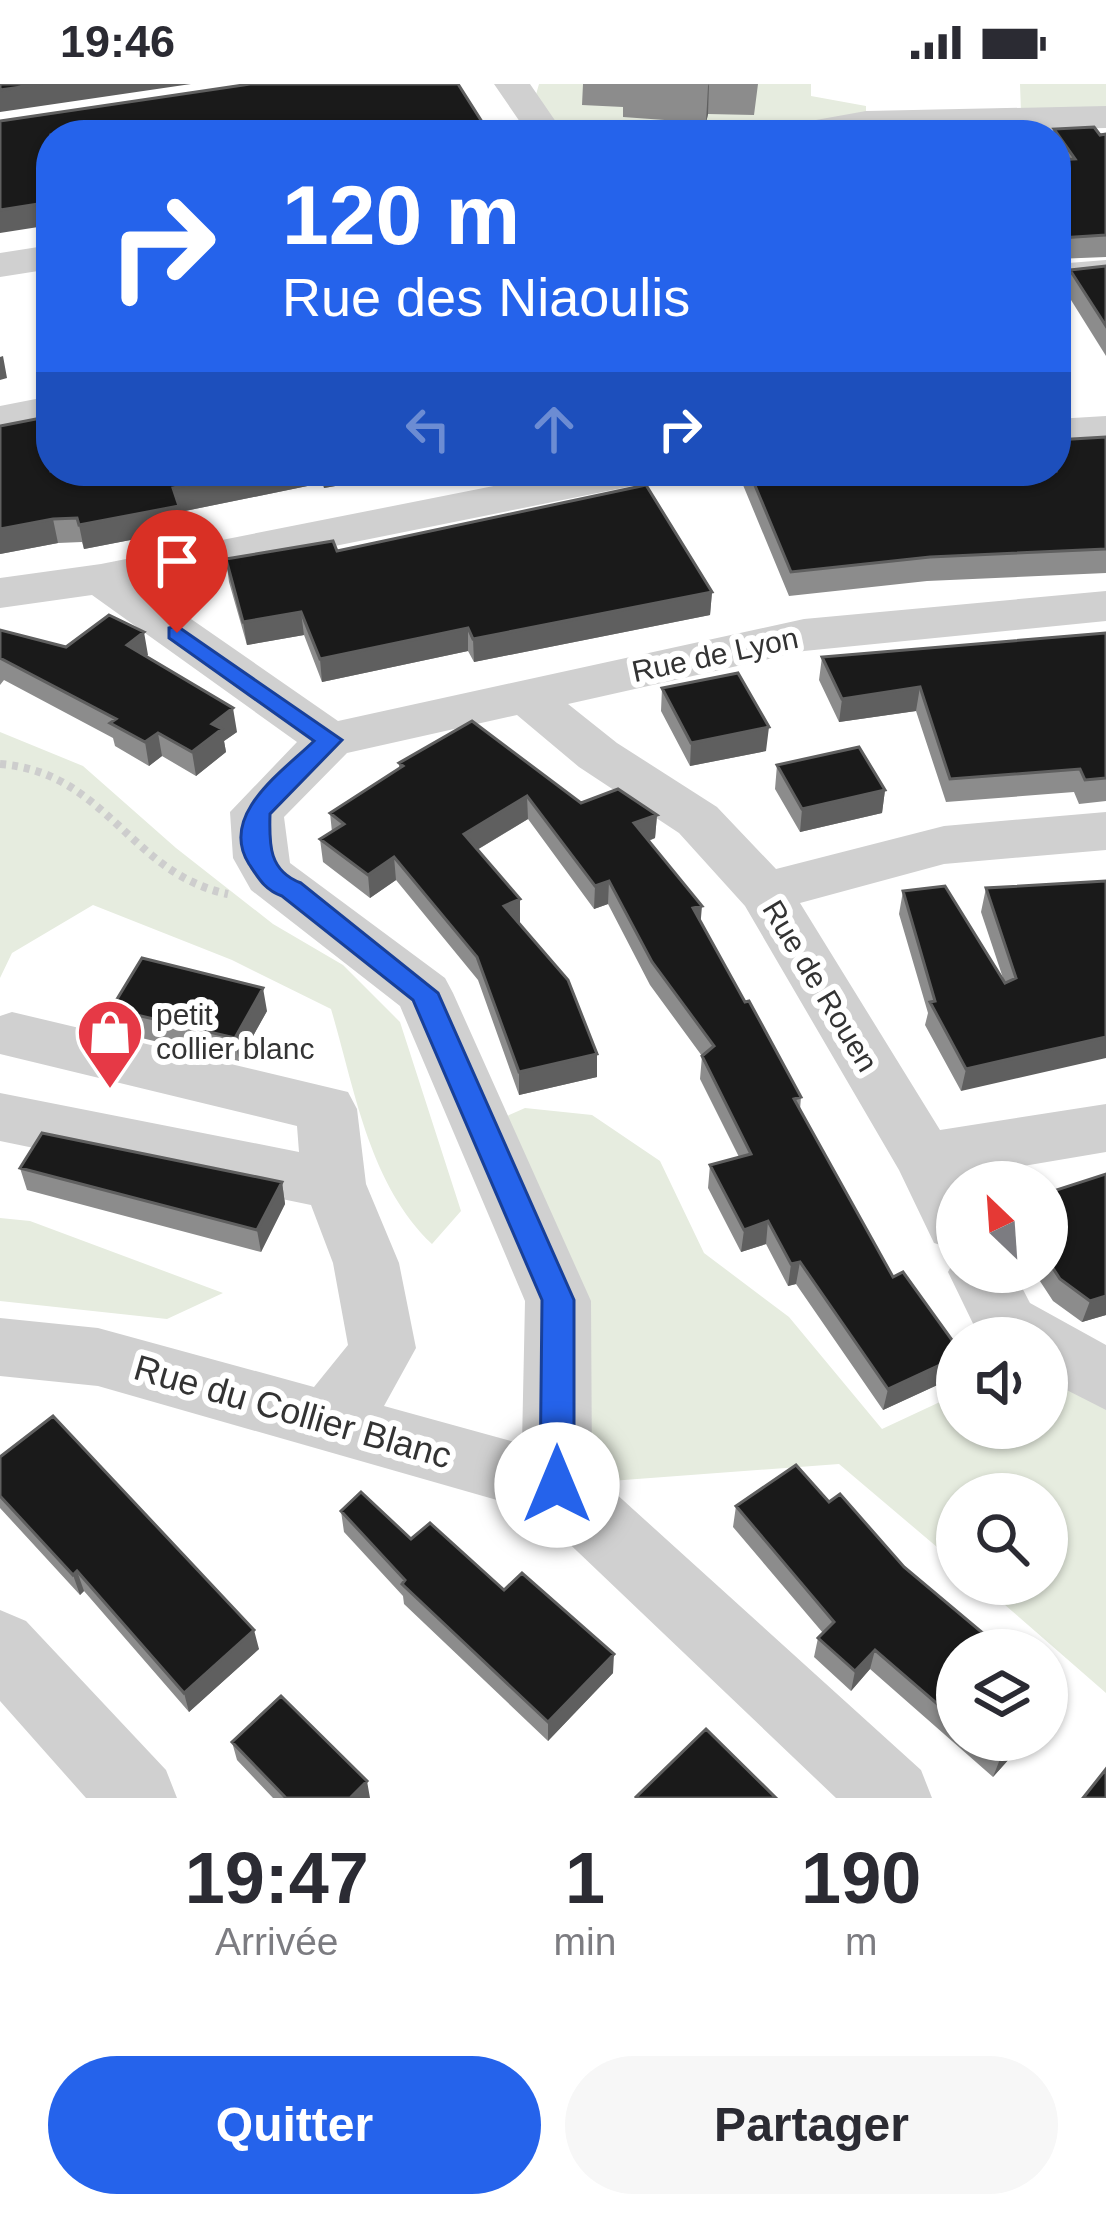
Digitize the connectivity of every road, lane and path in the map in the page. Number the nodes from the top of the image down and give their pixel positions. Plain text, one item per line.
1 (512, 84) edge
2 (867, 84) edge
3 (1106, 117) edge
4 (537, 120) edge
5 (866, 120) edge
6 (962, 120) edge
7 (36, 259) edge
8 (0, 265) edge
9 (1106, 272) edge
10 (1071, 275) edge
11 (36, 412) edge
12 (0, 418) edge
13 (1106, 429) edge
14 (1071, 431) edge
15 (563, 486) edge
16 (101, 579) junction
17 (0, 593) edge
18 (1106, 606) edge
19 (526, 697) junction
20 (329, 740) junction
21 (0, 764) edge
22 (1106, 831) edge
23 (276, 884) junction
24 (765, 892) junction
25 (12, 1035) dead end
26 (0, 1117) edge
27 (1106, 1128) edge
28 (924, 1158) junction
29 (936, 1182) edge
30 (334, 1184) junction
31 (0, 1347) edge
32 (1068, 1358) edge
33 (1106, 1380) edge
34 (327, 1420) junction
35 (557, 1485) junction
36 (0, 1646) edge
37 (138, 1798) edge
38 (893, 1798) edge

1 - 4 street
2 - 5 street
3 - 6 street
7 - 8 street
9 - 10 street
11 - 12 street
13 - 14 street
15 - 16 street
16 - 17 street
16 - 20 street
18 - 19 street, Rue de Lyon
19 - 20 street, Rue de Lyon
19 - 24 street, Rue de Rouen
20 - 23 street
21 - 23 path
22 - 24 street
23 - 35 street
24 - 28 street, Rue de Rouen
25 - 30 street
26 - 30 street
27 - 28 street
28 - 29 street, Rue de Rouen
30 - 34 street
31 - 34 street, Rue du Collier Blanc
32 - 33 street
34 - 35 street, Rue du Collier Blanc
35 - 38 street, Rue du Collier Blanc
36 - 37 street

